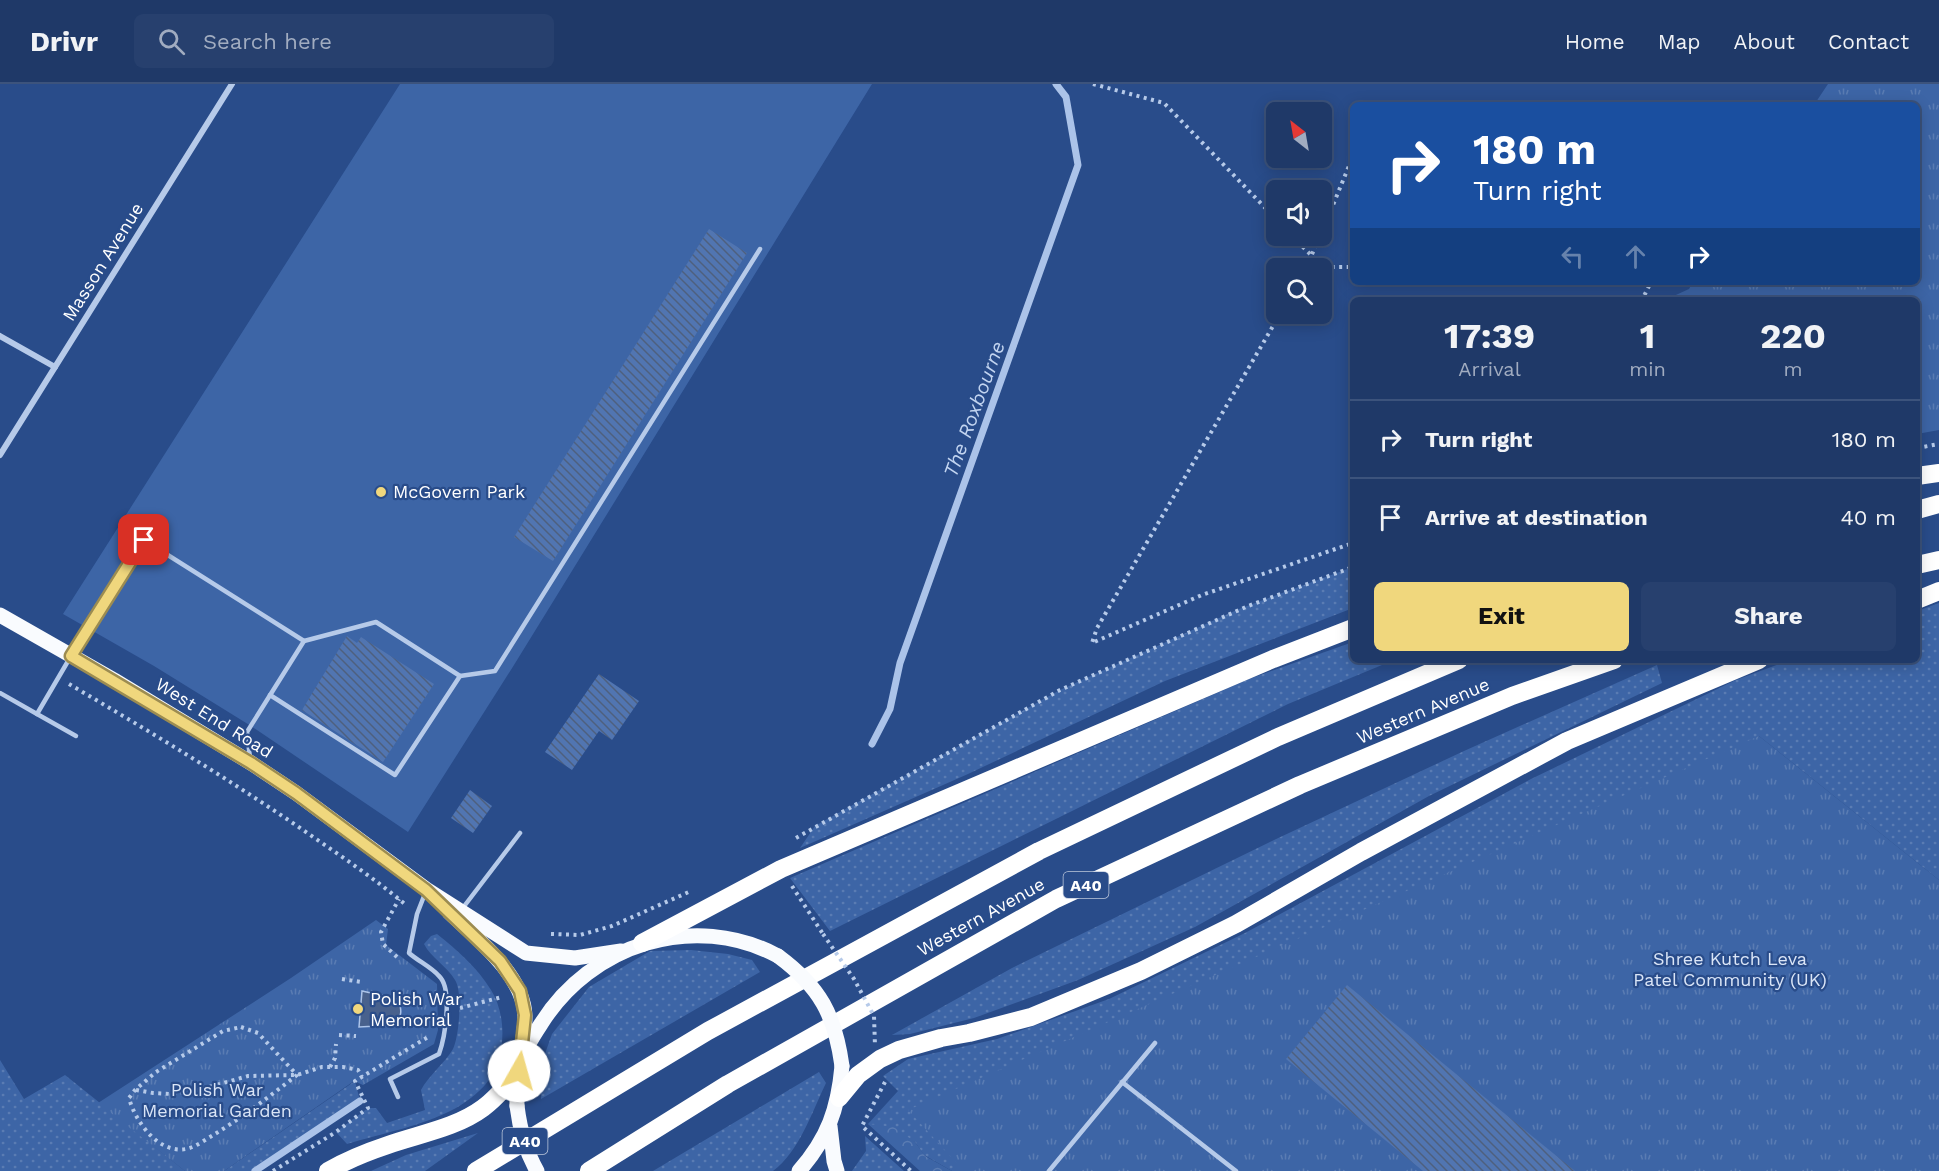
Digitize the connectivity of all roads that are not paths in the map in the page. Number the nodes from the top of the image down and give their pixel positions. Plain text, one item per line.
1 (232, 84) edge
2 (760, 249) dead end
3 (0, 336) edge
4 (55, 367) junction
5 (0, 455) edge
6 (1939, 473) edge
7 (1920, 476) edge
8 (1939, 504) edge
9 (1920, 509) edge
10 (1939, 560) edge
11 (1920, 564) edge
12 (1939, 591) edge
13 (1920, 599) edge
14 (0, 615) edge
15 (1350, 629) edge
16 (304, 641) junction
17 (71, 656) junction
18 (1452, 663) edge
19 (1606, 663) edge
20 (1752, 663) edge
21 (460, 676) junction
22 (0, 693) edge
23 (270, 695) junction
24 (37, 714) junction
25 (76, 736) dead end
26 (251, 763) junction
27 (520, 833) dead end
28 (426, 890) junction
29 (460, 911) junction
30 (642, 943) junction
31 (621, 951) junction
32 (1155, 1043) dead end
33 (519, 1067) junction
34 (1122, 1082) junction
35 (398, 1097) dead end
36 (839, 1098) junction
37 (830, 1123) junction
38 (328, 1171) edge
39 (476, 1171) edge
40 (537, 1171) edge
41 (589, 1171) edge
42 (799, 1171) edge
43 (837, 1171) edge
44 (1049, 1171) edge
45 (1236, 1171) edge

1 - 4 street, Masson Avenue
2 - 21 lane
3 - 4 street
4 - 5 street, Masson Avenue
6 - 7 highway
8 - 9 highway
10 - 11 highway
12 - 13 highway
14 - 17 main road, West End Road
15 - 30 highway
16 - 17 lane
16 - 21 lane
16 - 23 lane
17 - 24 lane
17 - 26 main road, West End Road
18 - 39 highway, Western Avenue / A40
19 - 41 highway, Western Avenue / A40
20 - 36 highway
21 - 23 lane
22 - 24 lane
23 - 26 lane
24 - 25 lane
26 - 28 main road, West End Road
27 - 29 lane
28 - 29 main road, West End Road
28 - 33 main road, West End Road
28 - 35 lane
29 - 31 main road, West End Road
30 - 31 main road
30 - 36 main road, bridge
31 - 33 main road
32 - 34 lane
33 - 38 highway
33 - 40 main road, bridge
34 - 44 lane
34 - 45 lane
36 - 37 main road
37 - 42 main road
37 - 43 main road

